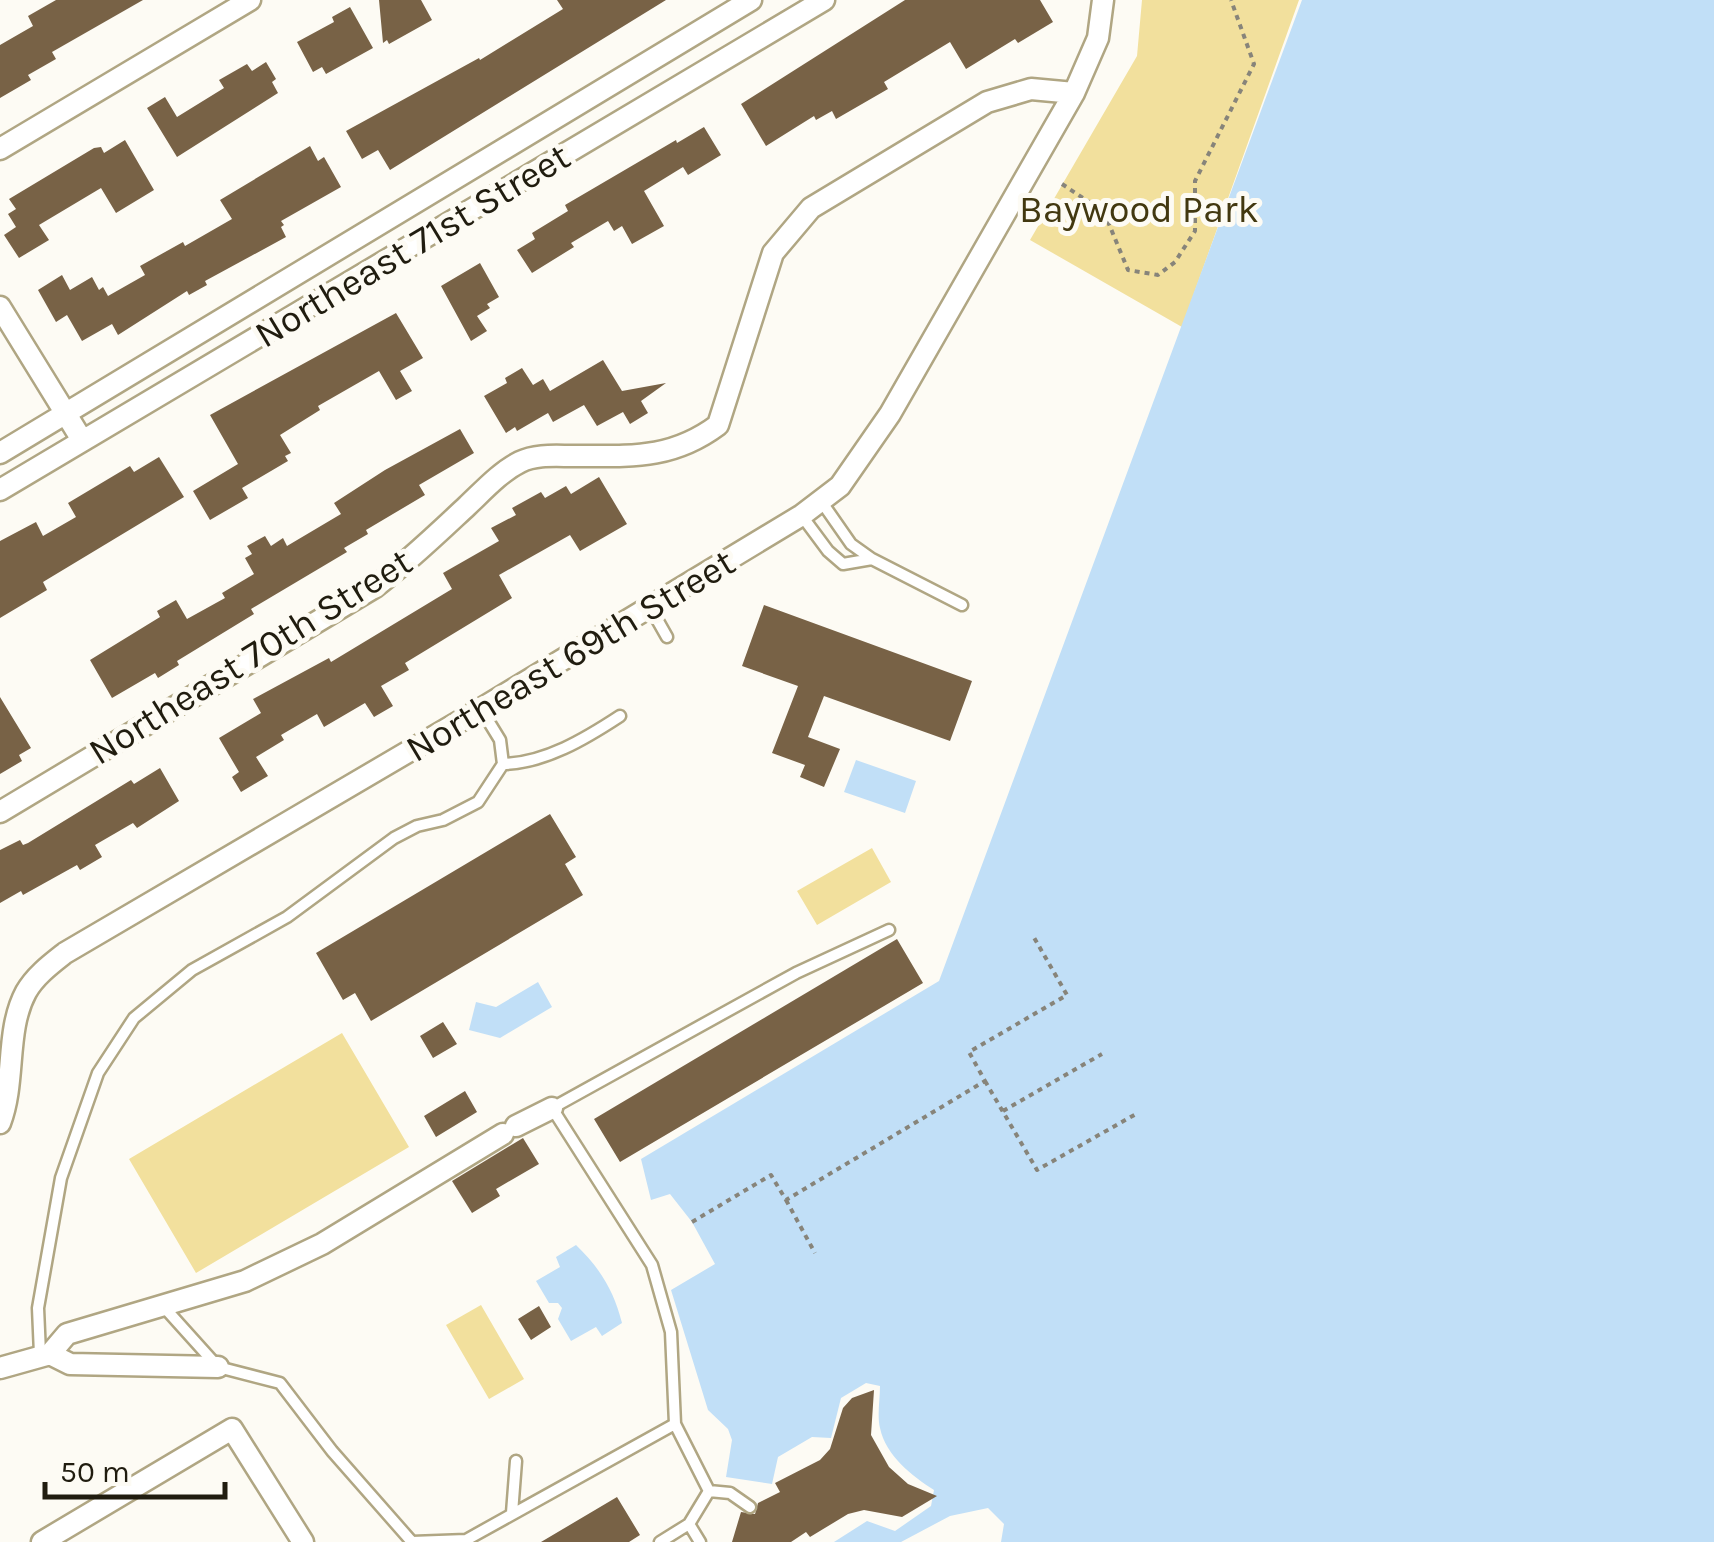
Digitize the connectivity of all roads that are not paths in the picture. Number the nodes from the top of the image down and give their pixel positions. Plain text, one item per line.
1 (250, 0) edge
2 (750, 0) edge
3 (824, 0) edge
4 (1103, 0) edge
5 (1074, 93) junction
6 (0, 149) edge
7 (0, 307) edge
8 (66, 413) junction
9 (82, 440) junction
10 (0, 453) edge
11 (0, 490) edge
12 (821, 501) junction
13 (802, 515) junction
14 (872, 559) junction
15 (962, 605) dead end
16 (650, 607) junction
17 (667, 636) dead end
18 (481, 709) junction
19 (620, 716) dead end
20 (503, 764) junction
21 (0, 812) edge
22 (889, 930) dead end
23 (552, 1108) junction
24 (0, 1123) edge
25 (164, 1306) junction
26 (45, 1354) junction
27 (218, 1367) junction
28 (0, 1368) edge
29 (675, 1424) junction
30 (516, 1462) dead end
31 (709, 1491) junction
32 (750, 1508) dead end
33 (512, 1512) junction
34 (689, 1524) junction
35 (42, 1542) edge
36 (303, 1542) edge
37 (660, 1542) edge
38 (700, 1542) edge

1 - 6 street
2 - 8 street, Northeast 71st Street
3 - 9 street, Northeast 71st Street
4 - 5 street, Northeast 69th Street
5 - 12 street, Northeast 69th Street
5 - 21 street, Northeast 70th Street
7 - 8 street
8 - 9 street
8 - 10 street, Northeast 71st Street
9 - 11 street, Northeast 71st Street
12 - 13 street, Northeast 69th Street
12 - 14 lane
13 - 14 lane
13 - 16 street, Northeast 69th Street
14 - 15 lane
16 - 17 lane
16 - 18 street, Northeast 69th Street
18 - 20 lane
18 - 24 street, Northeast 69th Street
19 - 20 lane
20 - 26 lane
22 - 23 lane
23 - 25 street
23 - 29 lane
25 - 26 street
25 - 27 lane
26 - 27 street
26 - 28 street
27 - 33 lane
29 - 31 lane
29 - 33 lane
30 - 33 lane
31 - 32 lane
31 - 34 lane
34 - 37 lane
34 - 38 lane
35 - 36 street

